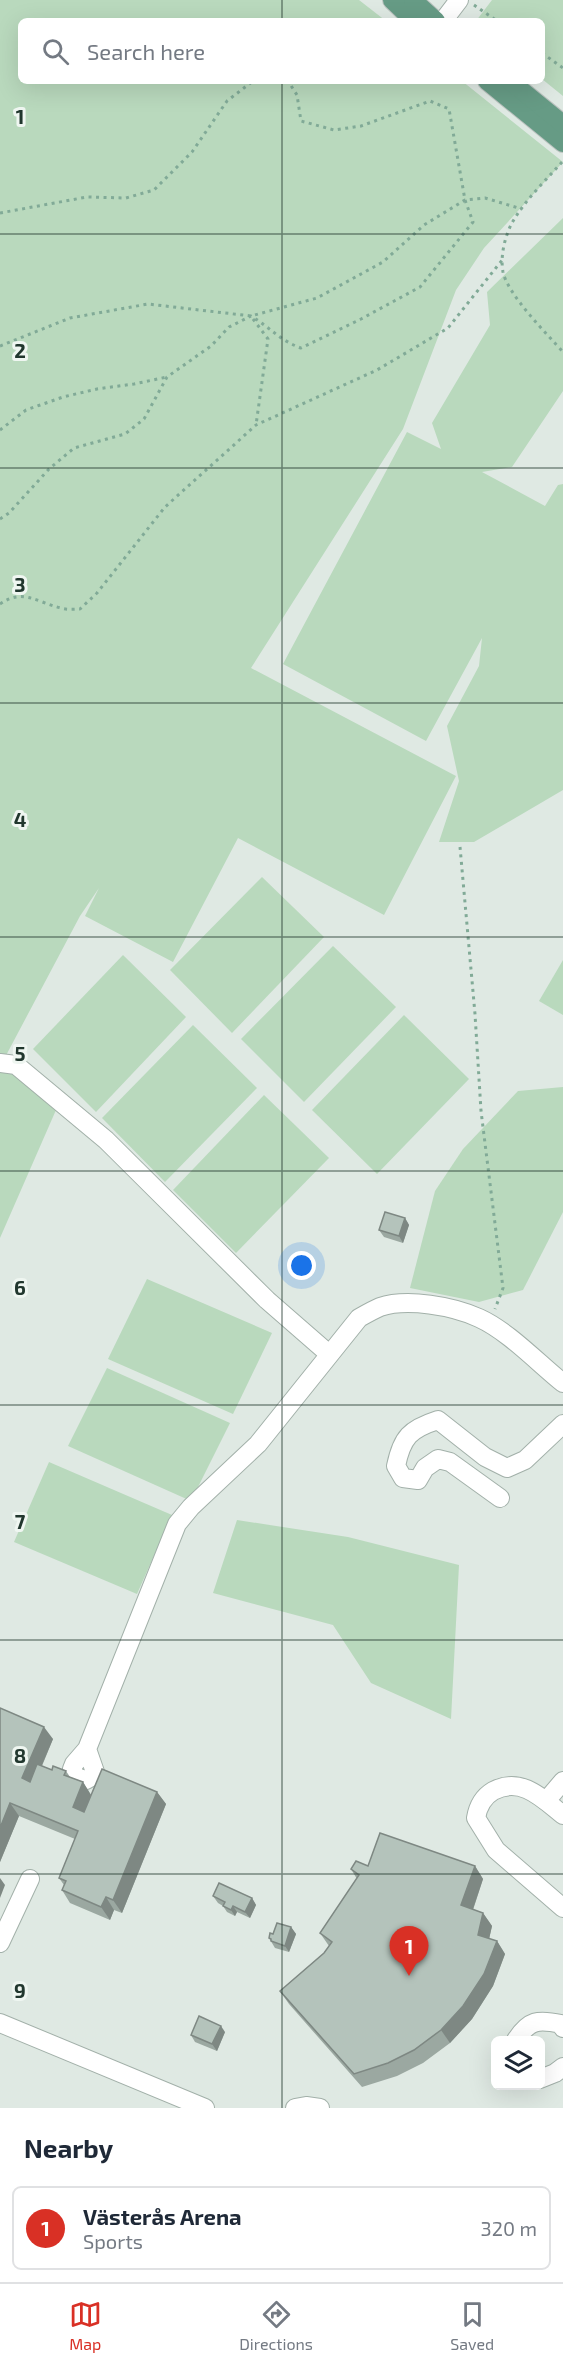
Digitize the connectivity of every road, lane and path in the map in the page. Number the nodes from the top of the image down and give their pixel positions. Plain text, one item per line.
1 (392, 0) edge
2 (413, 0) edge
3 (459, 0) edge
4 (467, 0) edge
5 (411, 18) edge
6 (433, 18) edge
7 (445, 18) edge
8 (493, 18) edge
9 (545, 55) edge
10 (563, 68) edge
11 (249, 84) edge
12 (290, 84) edge
13 (491, 84) edge
14 (514, 84) edge
15 (563, 124) edge
16 (563, 143) edge
17 (562, 162) edge
18 (465, 200) junction
19 (522, 209) junction
20 (0, 213) edge
21 (502, 259) junction
22 (251, 316) junction
23 (0, 346) edge
24 (563, 352) edge
25 (167, 377) junction
26 (256, 425) junction
27 (0, 430) edge
28 (0, 519) edge
29 (0, 604) edge
30 (460, 847) dead end
31 (0, 1063) edge
32 (489, 1324) junction
33 (329, 1354) junction
34 (563, 1383) edge
35 (563, 1424) edge
36 (500, 1498) dead end
37 (87, 1749) dead end
38 (563, 1781) edge
39 (546, 1801) junction
40 (563, 1815) edge
41 (30, 1879) dead end
42 (563, 1908) edge
43 (0, 1943) edge
44 (0, 2023) edge
45 (562, 2025) edge
46 (519, 2036) edge
47 (563, 2067) edge
48 (545, 2077) edge
49 (206, 2108) edge
50 (295, 2108) edge
51 (320, 2108) edge

1 - 5 main road
2 - 6 main road
3 - 7 street
4 - 8 path
9 - 10 path
11 - 20 path
12 - 18 path
13 - 16 main road
14 - 15 main road
17 - 19 path
18 - 19 path
18 - 22 path
18 - 22 path
19 - 21 path
21 - 24 path
21 - 26 path
22 - 23 path
22 - 25 path
22 - 26 path
25 - 27 path
25 - 28 path
26 - 29 path
30 - 32 path
31 - 33 street
32 - 33 street
32 - 34 street
33 - 37 street
35 - 36 street
38 - 39 street
39 - 40 street
39 - 42 street
41 - 43 street
44 - 49 street
45 - 46 street
47 - 48 street
50 - 51 street

